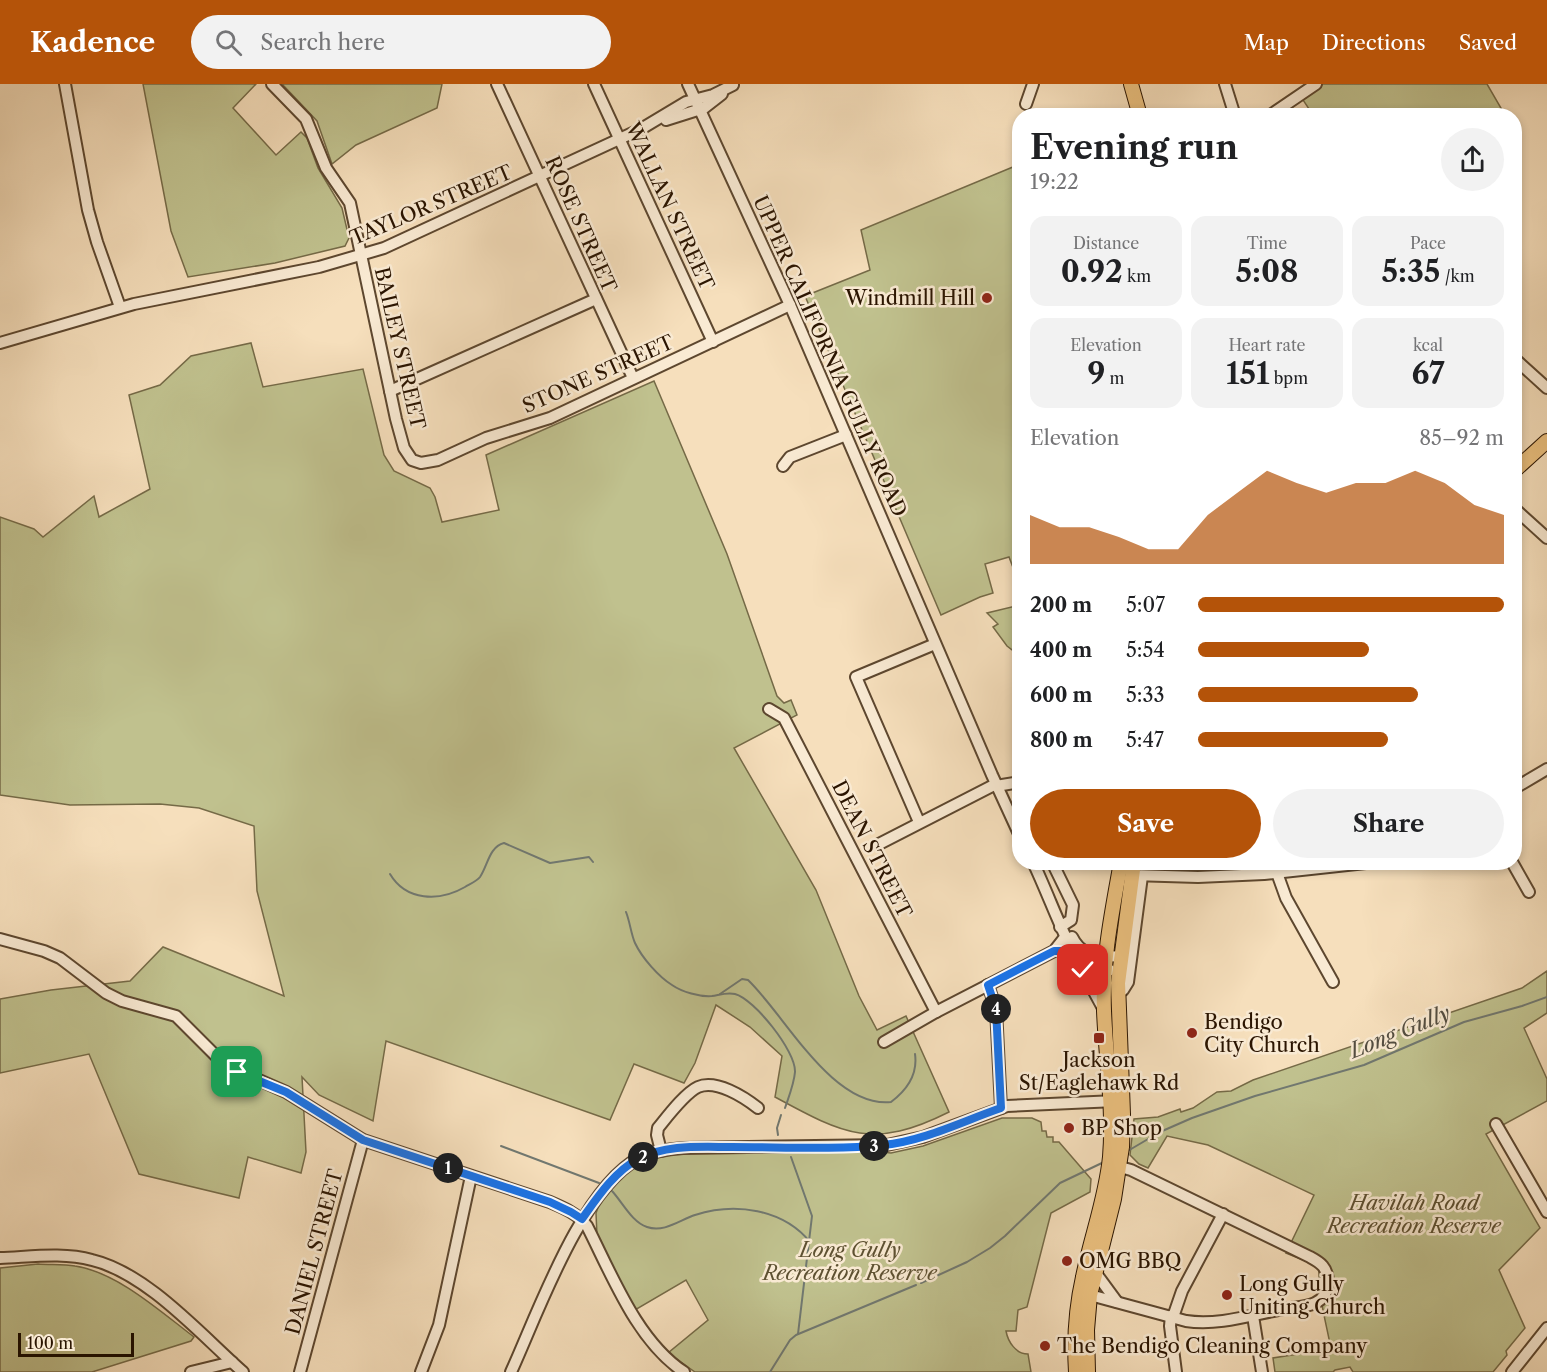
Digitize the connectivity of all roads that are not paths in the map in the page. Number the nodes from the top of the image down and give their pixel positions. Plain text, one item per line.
1 (65, 84) edge
2 (272, 84) edge
3 (497, 84) edge
4 (594, 84) edge
5 (688, 84) edge
6 (733, 84) edge
7 (1034, 84) edge
8 (1131, 84) edge
9 (1225, 84) edge
10 (1316, 84) edge
11 (698, 104) junction
12 (1026, 104) dead end
13 (1138, 108) edge
14 (1232, 108) edge
15 (1281, 108) edge
16 (620, 139) junction
17 (541, 177) junction
18 (362, 256) junction
19 (596, 299) junction
20 (790, 305) junction
21 (120, 307) junction
22 (0, 342) edge
23 (714, 342) junction
24 (1522, 365) edge
25 (633, 378) junction
26 (1547, 388) edge
27 (390, 391) junction
28 (846, 435) junction
29 (1547, 441) edge
30 (416, 462) joint
31 (1522, 464) edge
32 (783, 466) dead end
33 (1522, 515) edge
34 (1547, 538) edge
35 (935, 644) junction
36 (769, 709) dead end
37 (1547, 769) edge
38 (1012, 783) edge
39 (1522, 784) edge
40 (996, 785) junction
41 (1012, 811) edge
42 (919, 822) junction
43 (879, 844) dead end
44 (1037, 870) edge
45 (1056, 870) edge
46 (1119, 870) edge
47 (1304, 870) edge
48 (1517, 870) edge
49 (1136, 871) edge
50 (1277, 873) junction
51 (1529, 892) dead end
52 (1064, 930) junction
53 (1107, 936) junction
54 (0, 939) edge
55 (1054, 951) junction
56 (1072, 951) junction
57 (1112, 963) junction
58 (1080, 964) junction
59 (1333, 982) dead end
60 (988, 985) junction
61 (1121, 990) junction
62 (1104, 1011) junction
63 (936, 1012) junction
64 (884, 1042) dead end
65 (1117, 1101) junction
66 (758, 1108) dead end
67 (1001, 1108) junction
68 (1496, 1124) dead end
69 (363, 1140) junction
70 (661, 1151) junction
71 (1116, 1159) junction
72 (471, 1176) junction
73 (1547, 1212) edge
74 (1223, 1214) junction
75 (582, 1219) junction
76 (0, 1258) edge
77 (1095, 1272) junction
78 (1090, 1295) junction
79 (1118, 1302) junction
80 (1253, 1316) junction
81 (1172, 1317) junction
82 (1547, 1328) edge
83 (232, 1362) junction
84 (191, 1372) edge
85 (243, 1372) edge
86 (300, 1372) edge
87 (421, 1372) edge
88 (511, 1372) edge
89 (684, 1372) edge
90 (1076, 1372) edge
91 (1088, 1372) edge
92 (1176, 1372) edge
93 (1263, 1372) edge
94 (1512, 1372) edge

1 - 21 street
2 - 18 street, BAILEY STREET
3 - 17 street, ROSE STREET
4 - 16 street, WALLAN STREET
5 - 11 street, UPPER CALIFORNIA GULLY ROAD
6 - 11 street, TAYLOR STREET
7 - 12 street
8 - 13 main road
9 - 14 street
10 - 15 street
11 - 16 street, TAYLOR STREET
11 - 20 street, UPPER CALIFORNIA GULLY ROAD
16 - 17 street, TAYLOR STREET
16 - 23 street, WALLAN STREET
17 - 18 street, TAYLOR STREET
17 - 19 street, ROSE STREET
18 - 21 street, TAYLOR STREET
18 - 27 street, BAILEY STREET
19 - 25 street, ROSE STREET
19 - 27 street
20 - 23 street, STONE STREET
20 - 28 street, UPPER CALIFORNIA GULLY ROAD
21 - 22 street, TAYLOR STREET
23 - 25 street, STONE STREET
24 - 26 street
25 - 30 street, STONE STREET
27 - 30 street, BAILEY STREET
28 - 32 street
28 - 35 street, UPPER CALIFORNIA GULLY ROAD
29 - 31 main road
33 - 34 street
35 - 40 street, UPPER CALIFORNIA GULLY ROAD
35 - 42 street
36 - 63 street, DEAN STREET
37 - 39 street
38 - 40 street
40 - 41 street, UPPER CALIFORNIA GULLY ROAD
40 - 42 street
42 - 43 street
44 - 52 street
45 - 52 street
46 - 53 main road
47 - 50 street
48 - 51 street
49 - 50 street
49 - 53 main road
49 - 57 main road
49 - 61 street
50 - 59 street
52 - 55 street
52 - 56 street
52 - 57 street
53 - 57 main road
54 - 69 street
55 - 56 street
55 - 60 street
56 - 58 street
57 - 58 street
57 - 61 main road
57 - 62 main road
58 - 62 street
60 - 63 street
60 - 67 street
61 - 65 main road
62 - 65 main road
63 - 64 street
65 - 67 street
65 - 71 main road
66 - 70 street
67 - 70 street
68 - 73 street
69 - 72 street
69 - 86 street, DANIEL STREET
70 - 75 street
71 - 74 street
71 - 77 main road
71 - 90 main road
72 - 75 street
72 - 87 street
74 - 80 street
74 - 81 street
75 - 88 street
75 - 89 street
76 - 83 street
77 - 78 main road
77 - 79 street
78 - 79 street
78 - 91 main road
79 - 81 street
80 - 81 street
80 - 93 street
81 - 92 street
82 - 94 street
83 - 84 street
83 - 85 street

